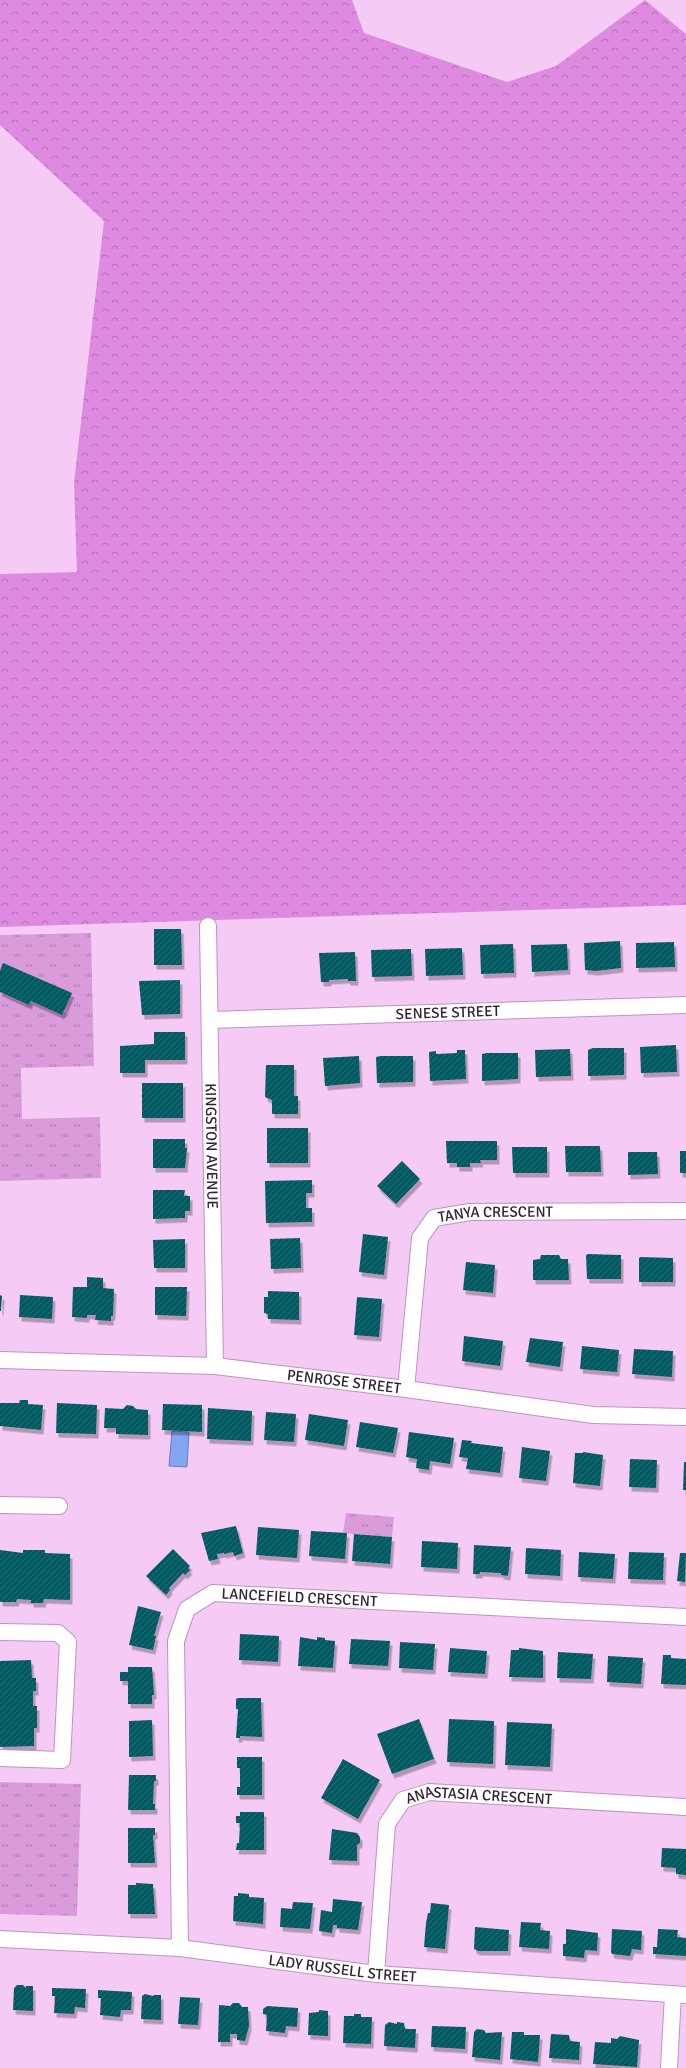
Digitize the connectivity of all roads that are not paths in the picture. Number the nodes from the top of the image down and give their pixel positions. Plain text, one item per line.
1 (208, 926) dead end
2 (686, 1005) edge
3 (210, 1020) junction
4 (686, 1211) edge
5 (0, 1360) edge
6 (215, 1366) junction
7 (406, 1389) junction
8 (686, 1418) edge
9 (0, 1505) edge
10 (59, 1506) dead end
11 (686, 1617) edge
12 (0, 1632) edge
13 (0, 1758) edge
14 (686, 1807) edge
15 (0, 1939) edge
16 (180, 1948) junction
17 (376, 1974) junction
18 (680, 1995) edge
19 (669, 2068) edge

1 - 3 street, KINGSTON AVENUE
2 - 3 street, SENESE STREET
3 - 6 street, KINGSTON AVENUE
4 - 7 street, TANYA CRESCENT
5 - 6 street, PENROSE STREET
6 - 7 street, PENROSE STREET
7 - 8 street, PENROSE STREET
9 - 10 street
11 - 16 street, LANCEFIELD CRESCENT
12 - 13 street
14 - 17 street, ANASTASIA CRESCENT
15 - 16 street, LADY RUSSELL STREET
16 - 17 street, LADY RUSSELL STREET
17 - 18 street, LADY RUSSELL STREET
18 - 19 street

